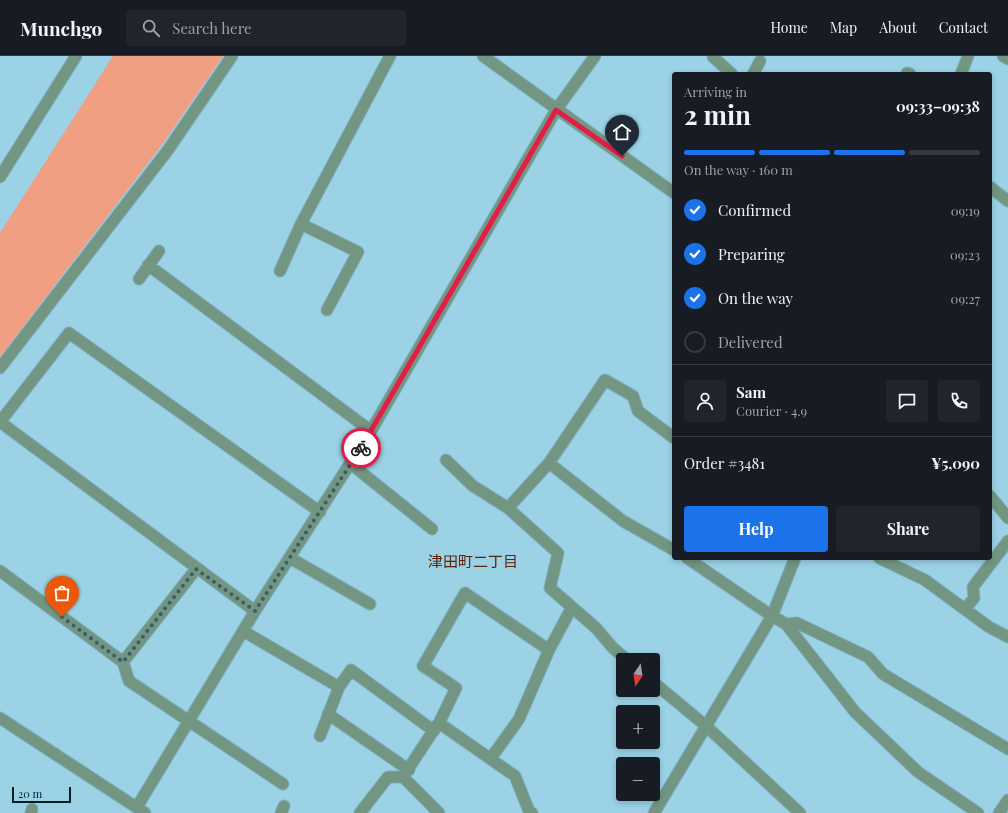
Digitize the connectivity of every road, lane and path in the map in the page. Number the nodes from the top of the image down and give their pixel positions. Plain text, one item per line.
1 (76, 56) edge
2 (232, 56) edge
3 (390, 56) edge
4 (483, 56) edge
5 (595, 56) edge
6 (968, 56) edge
7 (1004, 56) edge
8 (713, 57) dead end
9 (1008, 59) edge
10 (760, 61) dead end
11 (730, 72) edge
12 (754, 72) edge
13 (962, 72) edge
14 (556, 110) junction
15 (0, 177) edge
16 (992, 189) edge
17 (672, 192) edge
18 (1008, 201) edge
19 (301, 224) junction
20 (159, 252) dead end
21 (148, 266) junction
22 (280, 271) dead end
23 (138, 280) dead end
24 (327, 310) dead end
25 (0, 368) edge
26 (372, 431) junction
27 (672, 436) edge
28 (446, 460) dead end
29 (549, 463) junction
30 (350, 464) junction
31 (992, 498) edge
32 (508, 508) junction
33 (320, 512) junction
34 (1008, 518) edge
35 (432, 529) dead end
36 (1008, 541) edge
37 (672, 549) edge
38 (290, 558) junction
39 (690, 560) edge
40 (795, 560) edge
41 (883, 560) edge
42 (196, 569) junction
43 (0, 571) edge
44 (370, 604) dead end
45 (572, 607) junction
46 (965, 609) junction
47 (255, 611) junction
48 (772, 616) junction
49 (786, 624) junction
50 (244, 631) junction
51 (1008, 637) edge
52 (549, 650) junction
53 (619, 653) edge
54 (123, 662) junction
55 (339, 687) junction
56 (660, 688) edge
57 (328, 714) junction
58 (0, 718) edge
59 (190, 720) junction
60 (706, 726) junction
61 (436, 727) junction
62 (320, 736) dead end
63 (1008, 749) edge
64 (492, 758) junction
65 (406, 773) junction
66 (283, 784) dead end
67 (1008, 800) edge
68 (141, 810) edge
69 (360, 813) edge
70 (439, 813) edge
71 (532, 813) edge
72 (654, 813) edge
73 (800, 813) edge
74 (978, 813) edge
75 (999, 813) edge

1 - 15 street
2 - 25 street
3 - 19 street
4 - 14 street
5 - 14 street
6 - 13 street
7 - 9 street
8 - 11 street
10 - 12 street
14 - 17 street
14 - 26 street
16 - 18 street
19 - 22 street
19 - 24 street
20 - 21 street
21 - 23 street
21 - 26 street
26 - 30 street
27 - 29 street
28 - 32 street
29 - 32 street
29 - 37 street
30 - 33 street
30 - 35 street
31 - 34 street
32 - 45 street
33 - 38 street
33 - 42 street
36 - 46 street
38 - 44 street
38 - 47 street
39 - 48 street
40 - 48 street
41 - 46 street
42 - 47 street
42 - 54 street
43 - 54 street
45 - 52 street
45 - 53 street
46 - 51 street
47 - 50 street
48 - 49 street
48 - 60 street
49 - 63 street
49 - 74 street
50 - 55 street
50 - 59 street
52 - 61 street
52 - 64 street
54 - 59 street
55 - 57 street
55 - 61 street
56 - 60 street
57 - 62 street
57 - 65 street
58 - 68 street
59 - 66 street
59 - 68 street
60 - 72 street
60 - 73 street
61 - 64 street
61 - 65 street
64 - 71 street
65 - 69 street
65 - 70 street
67 - 75 street

